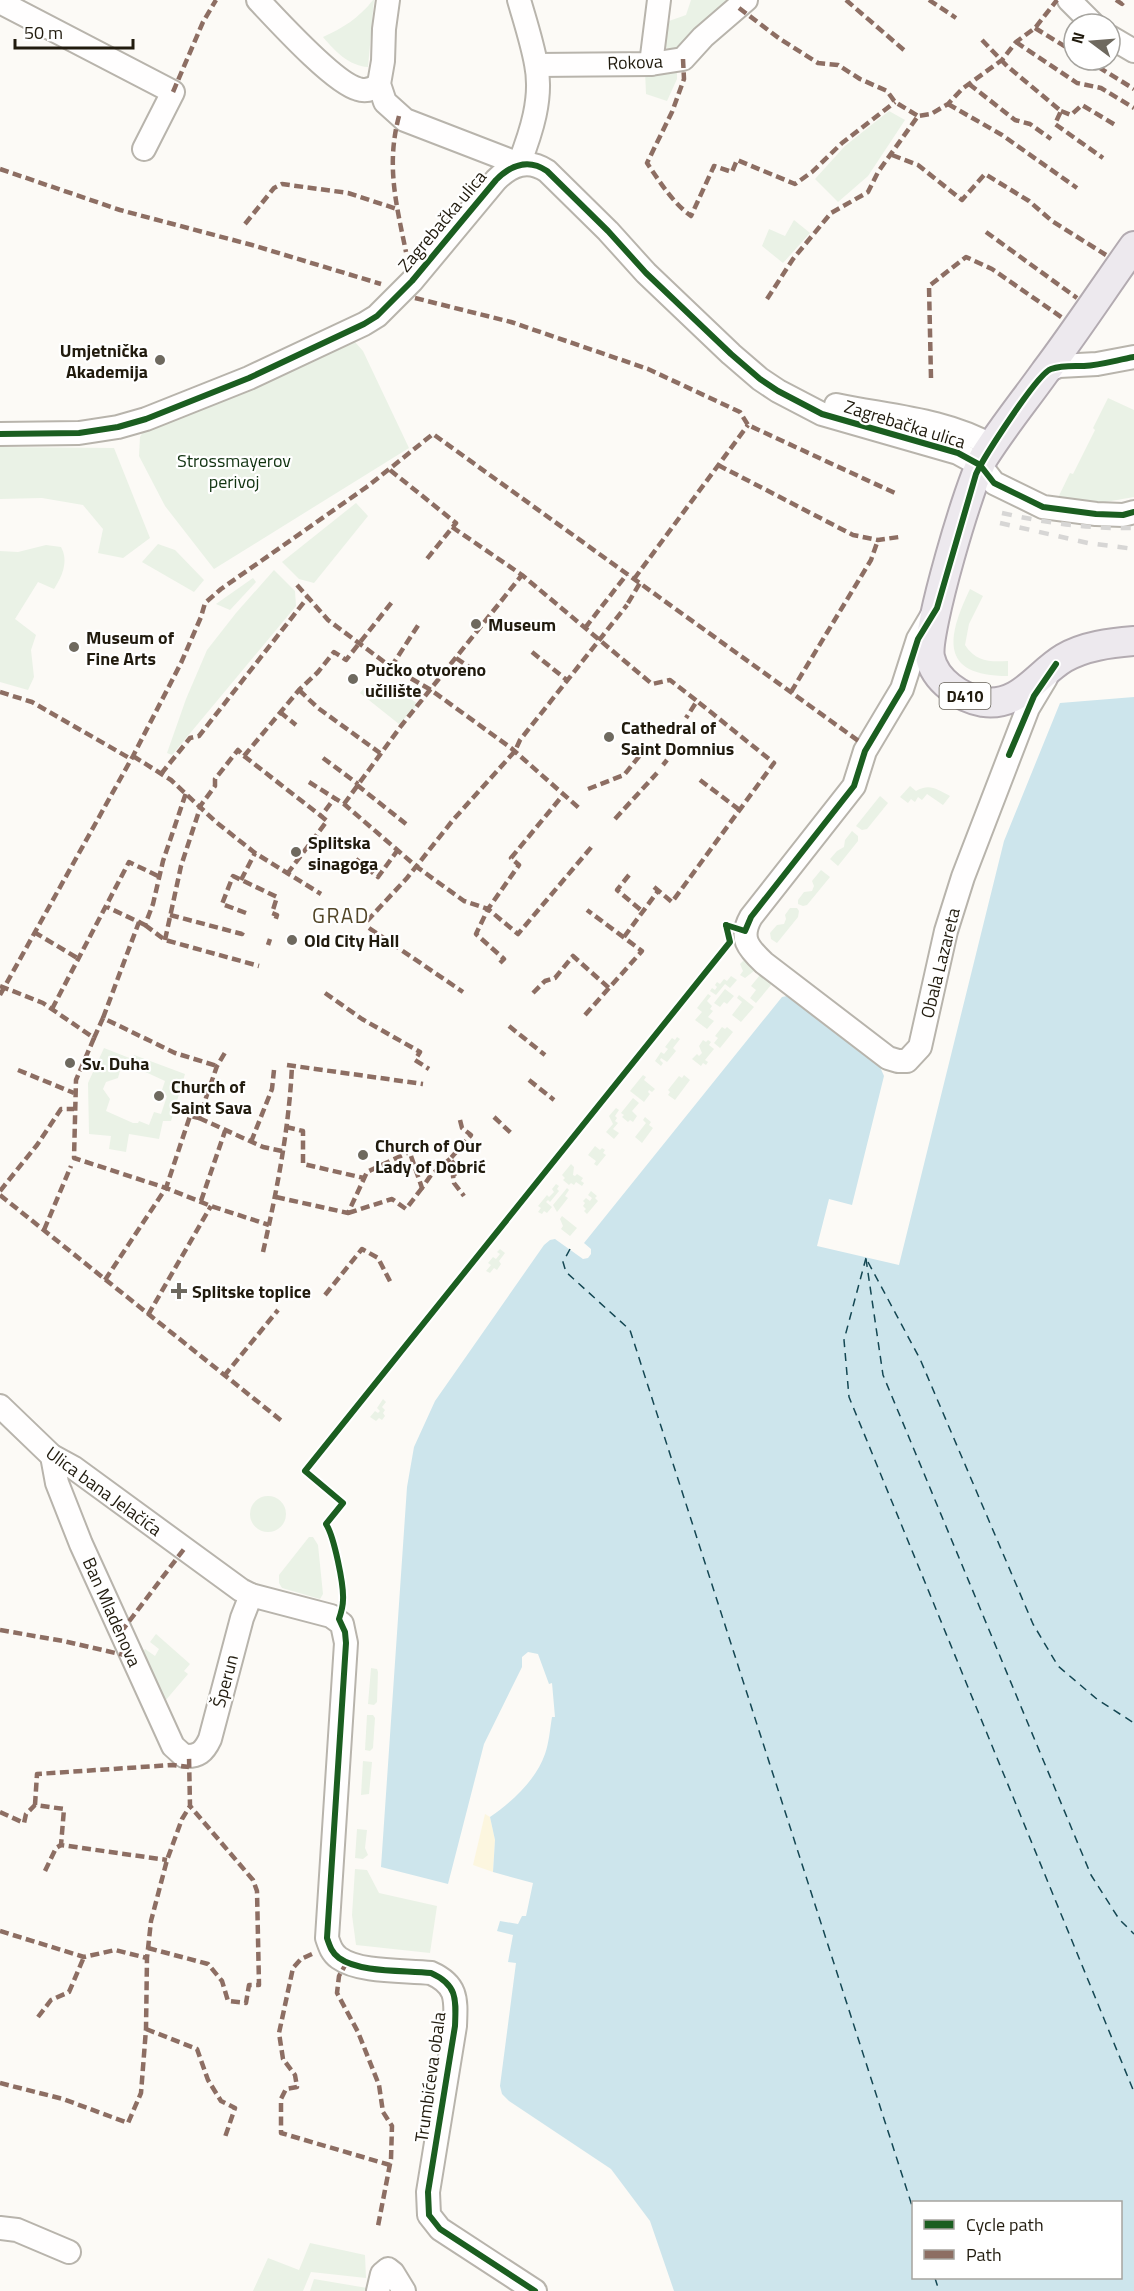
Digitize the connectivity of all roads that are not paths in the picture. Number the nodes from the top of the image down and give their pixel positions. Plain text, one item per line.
1 (258, 0) edge
2 (388, 0) edge
3 (519, 0) edge
4 (660, 0) edge
5 (746, 0) edge
6 (1069, 0) edge
7 (0, 2) edge
8 (1081, 12) edge
9 (651, 64) junction
10 (537, 65) junction
11 (379, 84) junction
12 (144, 149) dead end
13 (519, 164) junction
14 (1134, 246) edge
15 (1134, 357) edge
16 (1046, 371) junction
17 (5, 432) edge
18 (986, 455) junction
19 (1134, 512) edge
20 (937, 608) junction
21 (1134, 641) edge
22 (1056, 664) junction
23 (0, 1406) edge
24 (52, 1456) junction
25 (251, 1595) junction
26 (339, 1619) joint
27 (189, 1756) joint
28 (0, 2228) edge
29 (69, 2252) dead end
30 (378, 2291) edge
31 (404, 2291) edge
32 (535, 2291) edge

1 - 11 street
2 - 11 street
3 - 10 street
4 - 9 street
5 - 9 street, Rokova
6 - 8 street
7 - 12 street
9 - 10 street, Rokova
10 - 13 street
11 - 13 street
13 - 17 street, Zagrebačka ulica
13 - 18 street, Zagrebačka ulica
14 - 16 main road, D410
15 - 16 street
16 - 18 main road, D410
18 - 19 street
18 - 20 main road, D410
20 - 22 main road, D410
20 - 22 street, Obala Lazareta
21 - 22 main road, D410
23 - 24 street, Ulica bana Jelačića
24 - 25 street, Ulica bana Jelačića
24 - 27 street, Ban Mladenova
25 - 26 street, Ulica bana Jelačića
25 - 27 street, Šperun
26 - 32 street, Trumbićeva obala
28 - 29 street
30 - 31 street

